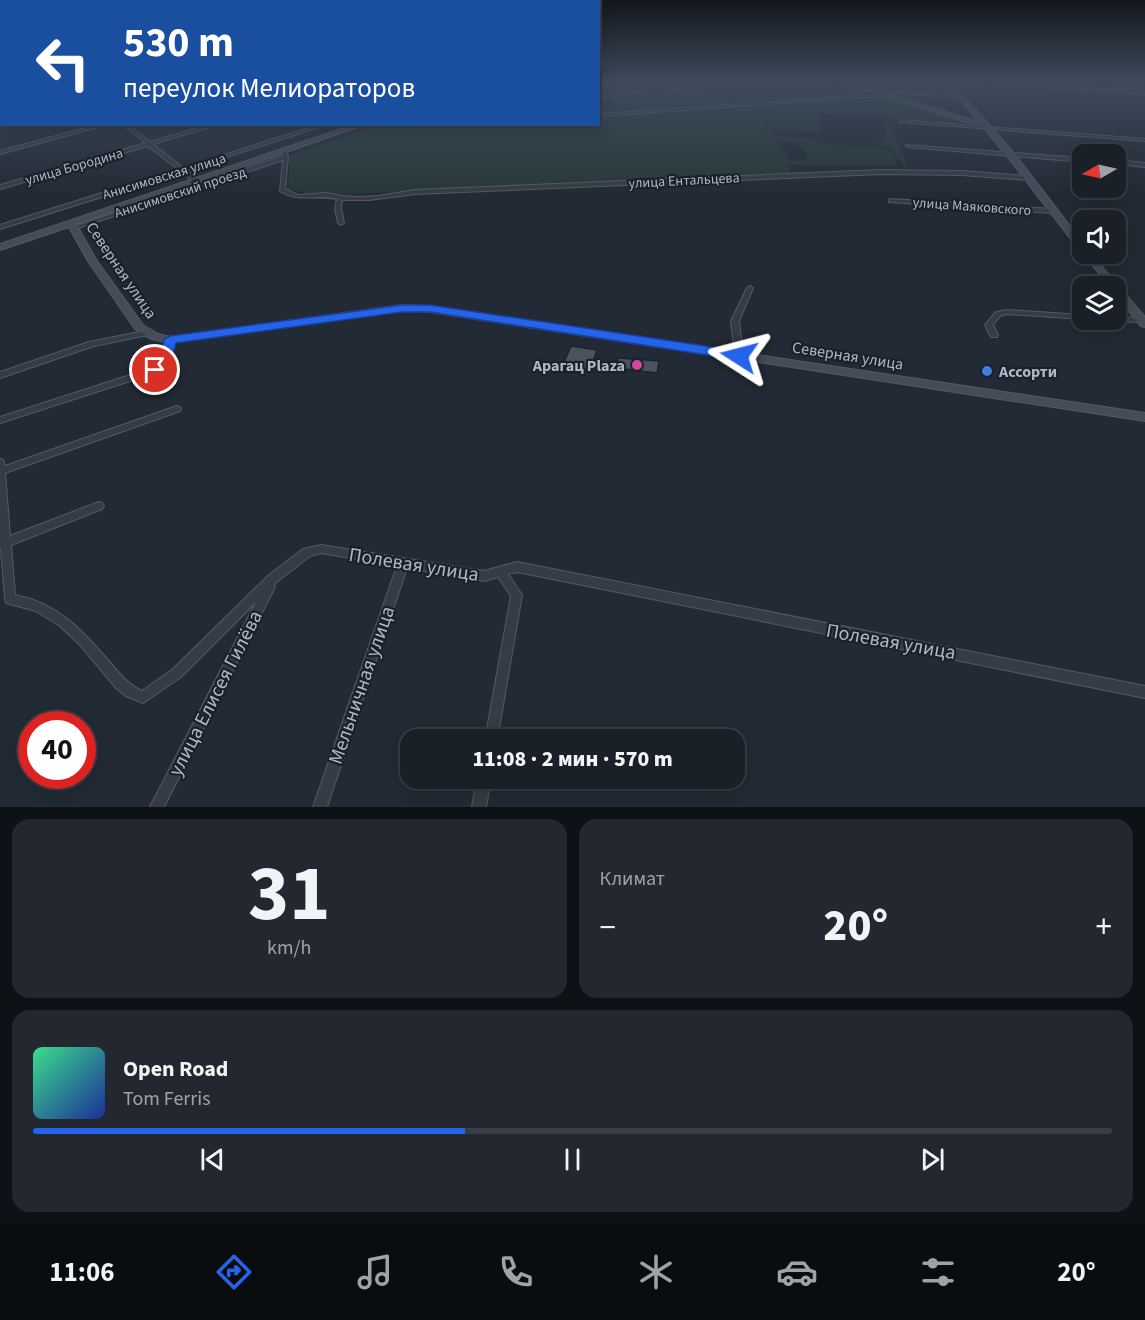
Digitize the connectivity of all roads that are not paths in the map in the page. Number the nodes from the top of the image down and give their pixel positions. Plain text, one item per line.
1 (962, 120) edge
2 (980, 120) edge
3 (901, 121) dead end
4 (100, 126) edge
5 (126, 126) edge
6 (211, 126) edge
7 (321, 126) edge
8 (359, 126) edge
9 (988, 128) junction
10 (1145, 140) edge
11 (149, 145) junction
12 (908, 146) dead end
13 (0, 153) edge
14 (285, 154) junction
15 (1010, 154) junction
16 (1072, 159) edge
17 (1126, 163) edge
18 (1145, 165) edge
19 (182, 170) junction
20 (1028, 178) junction
21 (196, 181) junction
22 (0, 187) edge
23 (340, 198) junction
24 (891, 201) dead end
25 (1052, 211) junction
26 (341, 224) dead end
27 (72, 225) junction
28 (0, 227) edge
29 (1072, 236) edge
30 (0, 247) edge
31 (1095, 264) edge
32 (1105, 276) edge
33 (750, 288) dead end
34 (1126, 301) edge
35 (1072, 316) edge
36 (1126, 320) edge
37 (1143, 322) edge
38 (145, 333) junction
39 (994, 335) dead end
40 (170, 340) junction
41 (739, 356) junction
42 (0, 375) edge
43 (177, 409) dead end
44 (1145, 417) edge
45 (0, 420) edge
46 (1, 466) edge
47 (1, 493) edge
48 (99, 506) dead end
49 (2, 545) edge
50 (403, 563) junction
51 (500, 571) junction
52 (273, 578) junction
53 (1145, 692) edge
54 (493, 729) edge
55 (482, 789) edge
56 (157, 807) edge
57 (320, 807) edge
58 (478, 807) edge

1 - 9 street
2 - 9 street
3 - 9 street
4 - 13 street
5 - 11 street
6 - 11 street, улица Бородина
7 - 19 street, Анисимовская улица
8 - 14 street
9 - 10 street
9 - 15 street
11 - 19 street
11 - 22 street, улица Бородина
12 - 15 street
14 - 21 street
14 - 23 street, улица Ентальцева
14 - 27 street, Анисимовский проезд
15 - 16 street
15 - 20 street
17 - 18 street
19 - 21 street
19 - 28 street, Анисимовская улица
20 - 23 street, улица Ентальцева
20 - 25 street
21 - 27 street
23 - 26 street
24 - 25 street, улица Маяковского
25 - 29 street
27 - 30 street
27 - 38 street, Северная улица
31 - 32 street
33 - 41 street
34 - 37 street
35 - 39 street
36 - 37 street
38 - 40 street, Северная улица
38 - 42 street
40 - 41 street, Северная улица
40 - 45 street
41 - 44 street, Северная улица
43 - 46 street
46 - 47 street, Полевая улица
47 - 49 street, Полевая улица
48 - 49 street
49 - 52 street, Полевая улица
50 - 51 street, Полевая улица
50 - 52 street, Полевая улица
50 - 57 street, Мельничная улица
51 - 53 street, Полевая улица
51 - 54 street
52 - 56 street, улица Елисея Гилёва
55 - 58 street

